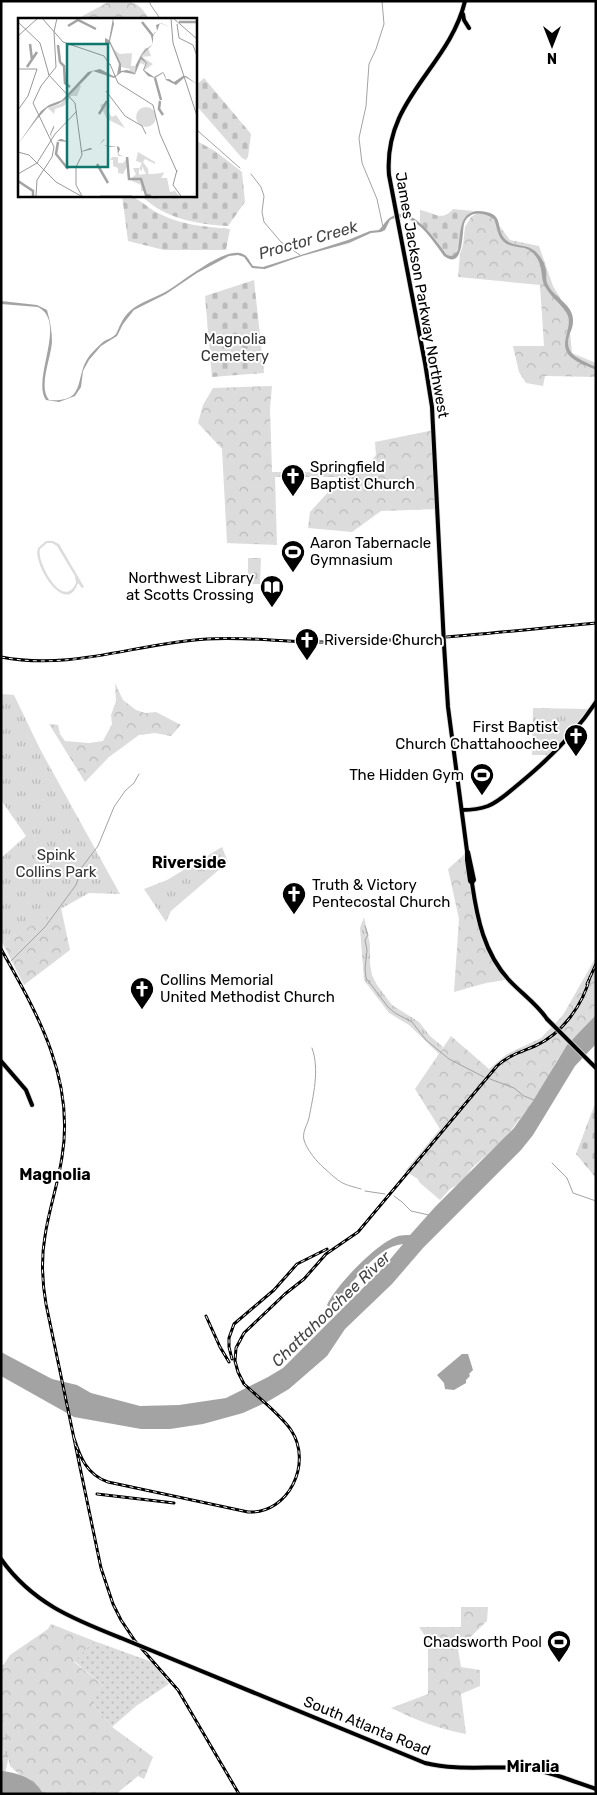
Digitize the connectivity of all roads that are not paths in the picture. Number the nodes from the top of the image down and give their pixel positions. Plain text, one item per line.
1 (466, 1) edge
2 (463, 11) junction
3 (469, 28) dead end
4 (596, 702) edge
5 (462, 810) junction
6 (1, 1062) edge
7 (596, 1068) edge
8 (32, 1104) dead end
9 (1, 1558) edge
10 (596, 1789) edge

1 - 2 main road, James Jackson Parkway Northwest
2 - 3 main road
2 - 5 main road, James Jackson Parkway Northwest, bridge
4 - 5 main road
5 - 7 main road, James Jackson Parkway Northwest, bridge
6 - 8 main road
9 - 10 main road, South Atlanta Road, bridge

